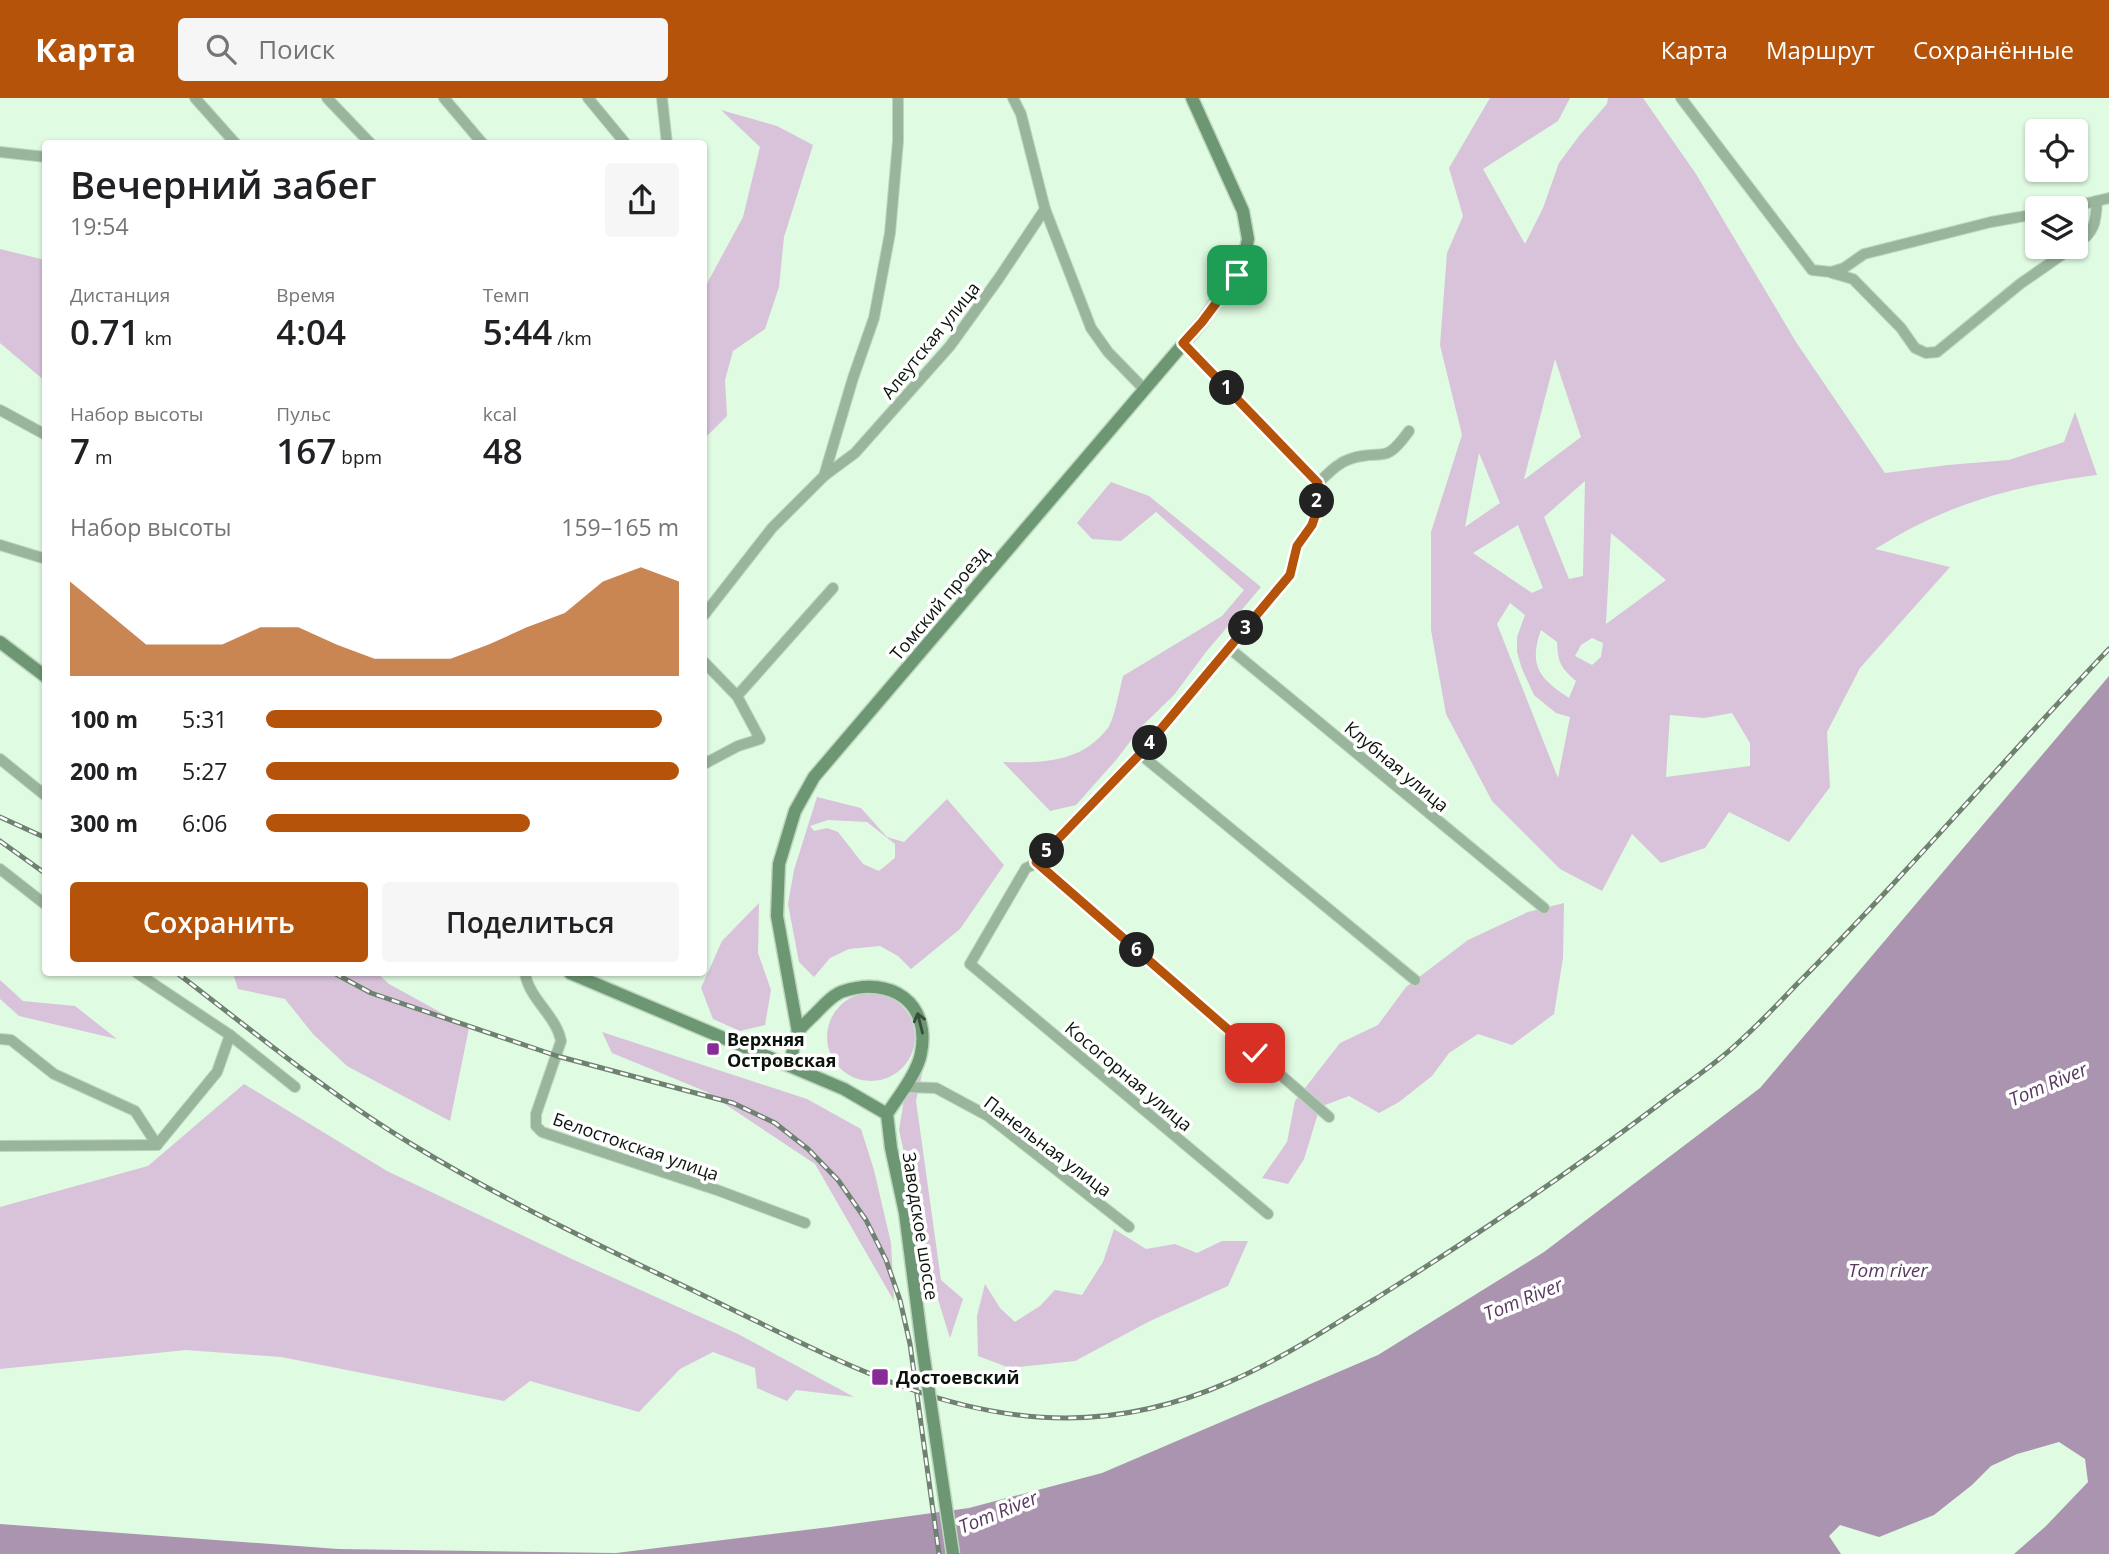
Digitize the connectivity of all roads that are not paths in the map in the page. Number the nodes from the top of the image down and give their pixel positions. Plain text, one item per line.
1 (195, 98) edge
2 (327, 98) edge
3 (444, 98) edge
4 (588, 98) edge
5 (662, 98) edge
6 (898, 98) edge
7 (1013, 98) edge
8 (1192, 98) edge
9 (1681, 98) edge
10 (232, 140) edge
11 (367, 140) edge
12 (480, 140) edge
13 (623, 140) edge
14 (667, 140) edge
15 (0, 152) edge
16 (42, 157) edge
17 (2109, 198) edge
18 (2097, 201) junction
19 (2088, 203) edge
20 (1045, 209) junction
21 (2025, 216) edge
22 (2088, 233) edge
23 (2056, 259) edge
24 (1831, 272) junction
25 (1183, 343) junction
26 (1144, 389) junction
27 (0, 410) edge
28 (1409, 431) dead end
29 (42, 433) edge
30 (824, 477) junction
31 (1318, 483) junction
32 (0, 545) edge
33 (42, 558) edge
34 (833, 588) dead end
35 (707, 611) edge
36 (0, 642) edge
37 (1229, 648) junction
38 (707, 665) edge
39 (42, 674) edge
40 (737, 696) junction
41 (1140, 754) junction
42 (0, 758) edge
43 (707, 762) edge
44 (42, 793) edge
45 (1034, 864) junction
46 (0, 869) edge
47 (42, 902) edge
48 (1544, 908) dead end
49 (142, 976) edge
50 (526, 976) edge
51 (577, 976) edge
52 (1415, 980) dead end
53 (798, 1032) junction
54 (230, 1035) junction
55 (0, 1039) edge
56 (790, 1066) junction
57 (295, 1087) dead end
58 (905, 1087) junction
59 (887, 1114) junction
60 (1329, 1117) dead end
61 (157, 1145) junction
62 (0, 1146) edge
63 (1268, 1214) dead end
64 (805, 1223) dead end
65 (1129, 1227) dead end
66 (953, 1554) edge

1 - 10 street
2 - 11 street
3 - 12 street
4 - 13 street
5 - 14 street
6 - 30 street
7 - 20 street
8 - 25 main road, Томский проезд
9 - 24 street
15 - 16 street
17 - 18 street
18 - 19 street
18 - 22 street
20 - 26 street
20 - 30 street, Алеутская улица
21 - 24 street
23 - 24 street
25 - 26 main road, Томский проезд
25 - 31 street
26 - 53 main road, Томский проезд
27 - 29 street
28 - 31 street
30 - 35 street, Алеутская улица
31 - 37 street
32 - 33 street
34 - 40 street
36 - 39 main road
37 - 41 street
37 - 48 street, Клубная улица
38 - 40 street
40 - 43 street
41 - 45 street
41 - 52 street
42 - 44 street
45 - 60 street
45 - 63 street, Косогорная улица
46 - 47 street
49 - 54 street
50 - 64 street, Белостокская улица
51 - 56 main road
53 - 56 main road
58 -> 53 main road
54 - 57 street
54 - 61 street
55 - 61 street
56 - 59 main road
58 - 59 main road
58 - 65 street, Панельная улица
59 - 66 main road, Заводское шоссе, bridge
61 - 62 street

